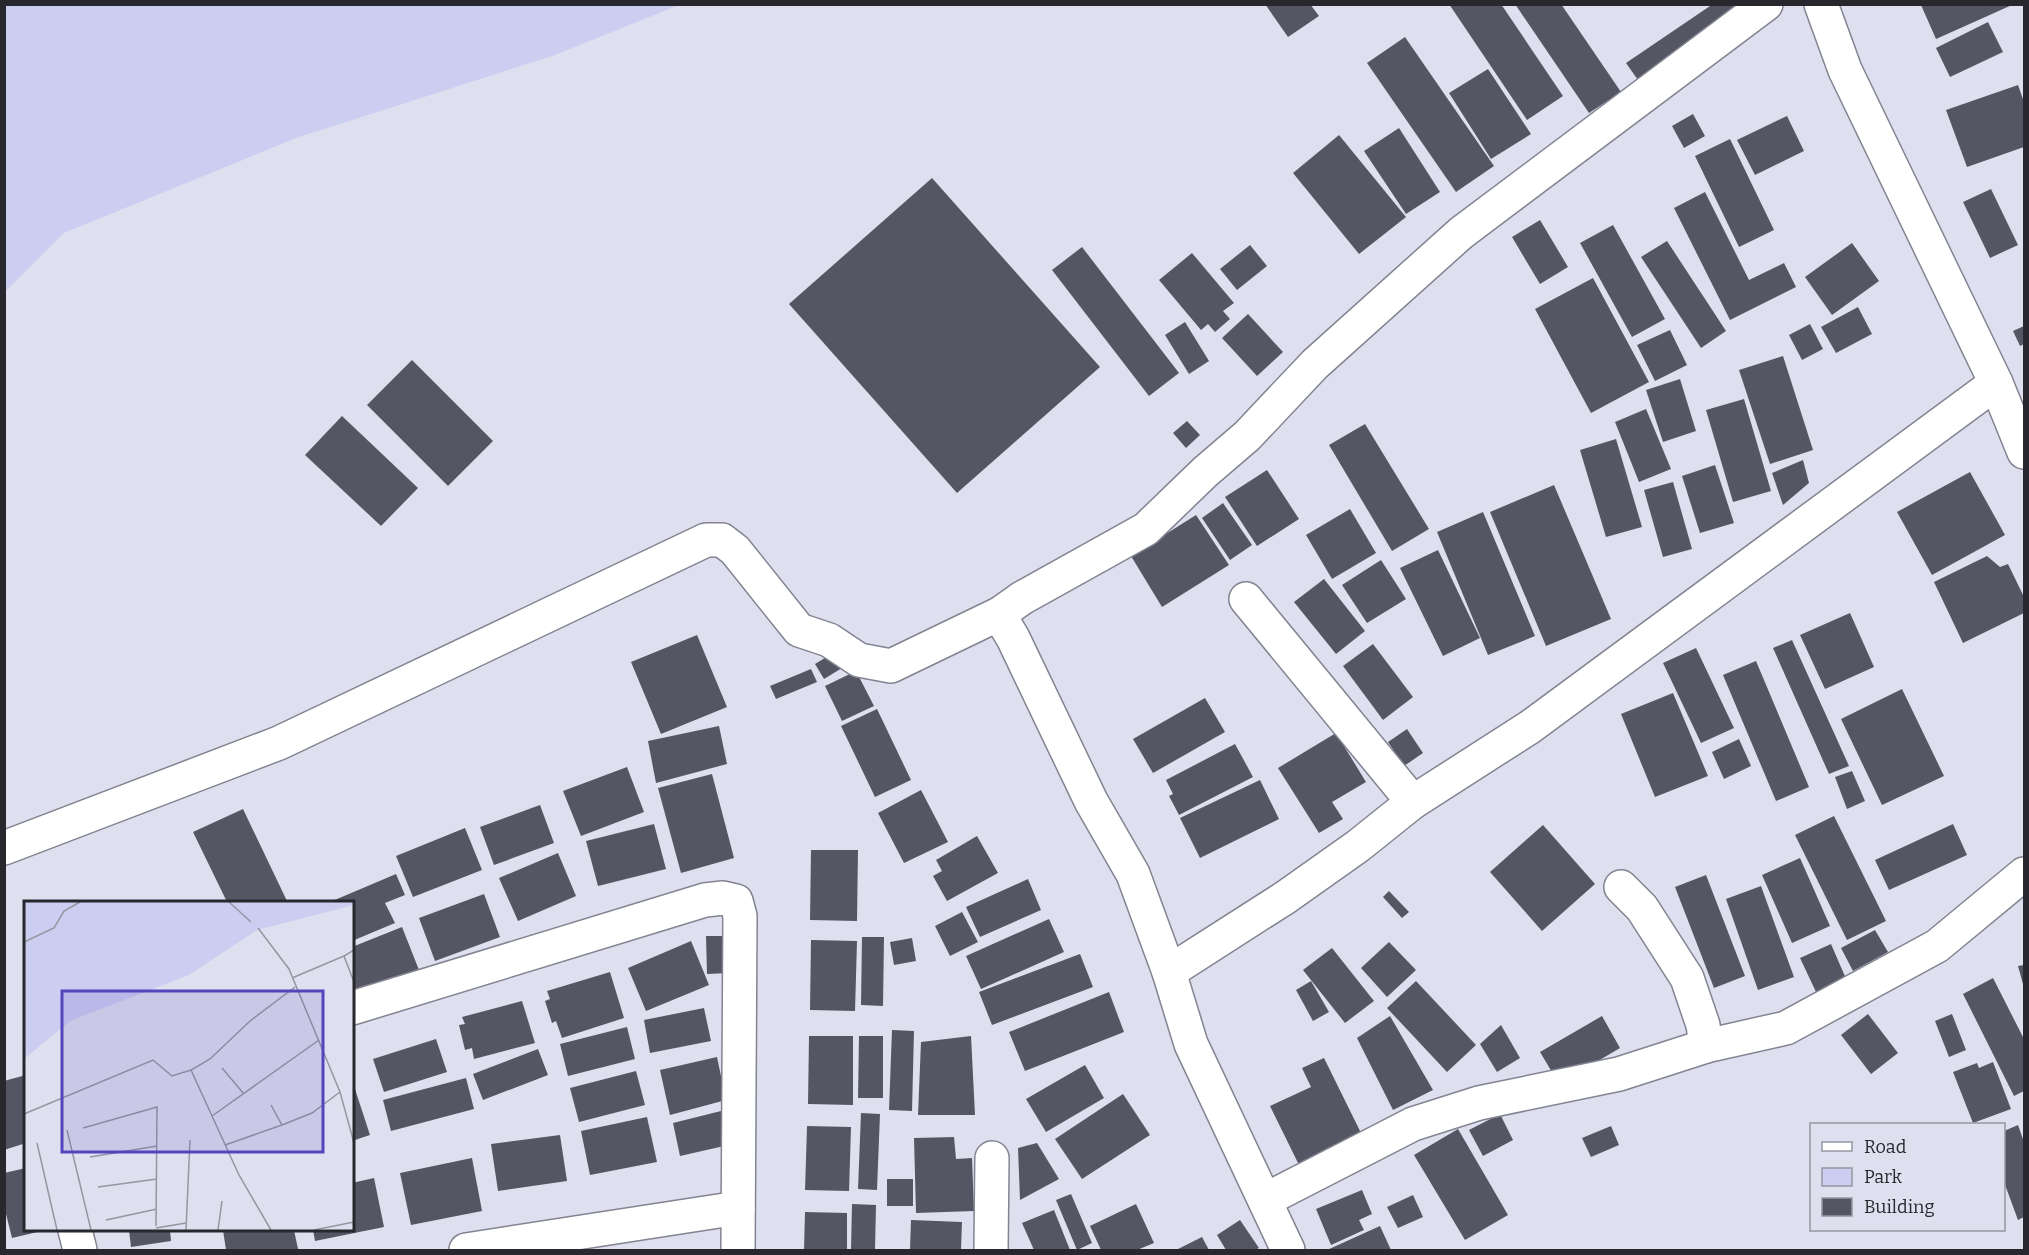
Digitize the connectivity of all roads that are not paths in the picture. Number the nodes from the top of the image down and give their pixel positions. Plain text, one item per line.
1 (1766, 4) edge
2 (1821, 4) edge
3 (1996, 383) junction
4 (2025, 452) edge
5 (1245, 598) dead end
6 (1002, 613) junction
7 (1413, 802) junction
8 (4, 848) edge
9 (2025, 874) edge
10 (1621, 887) dead end
11 (1169, 972) junction
12 (354, 1007) edge
13 (1706, 1046) junction
14 (992, 1158) dead end
15 (1265, 1200) junction
16 (738, 1208) junction
17 (75, 1231) edge
18 (80, 1251) edge
19 (466, 1251) edge
20 (738, 1251) edge
21 (991, 1251) edge
22 (1288, 1251) edge

1 - 6 street
2 - 3 street
3 - 4 street
3 - 7 street
5 - 7 street
6 - 8 street
6 - 11 street
7 - 11 street
9 - 13 street
10 - 13 street
11 - 15 street
12 - 16 street
13 - 15 street
14 - 21 street
15 - 22 street
16 - 19 street
16 - 20 street
17 - 18 street

